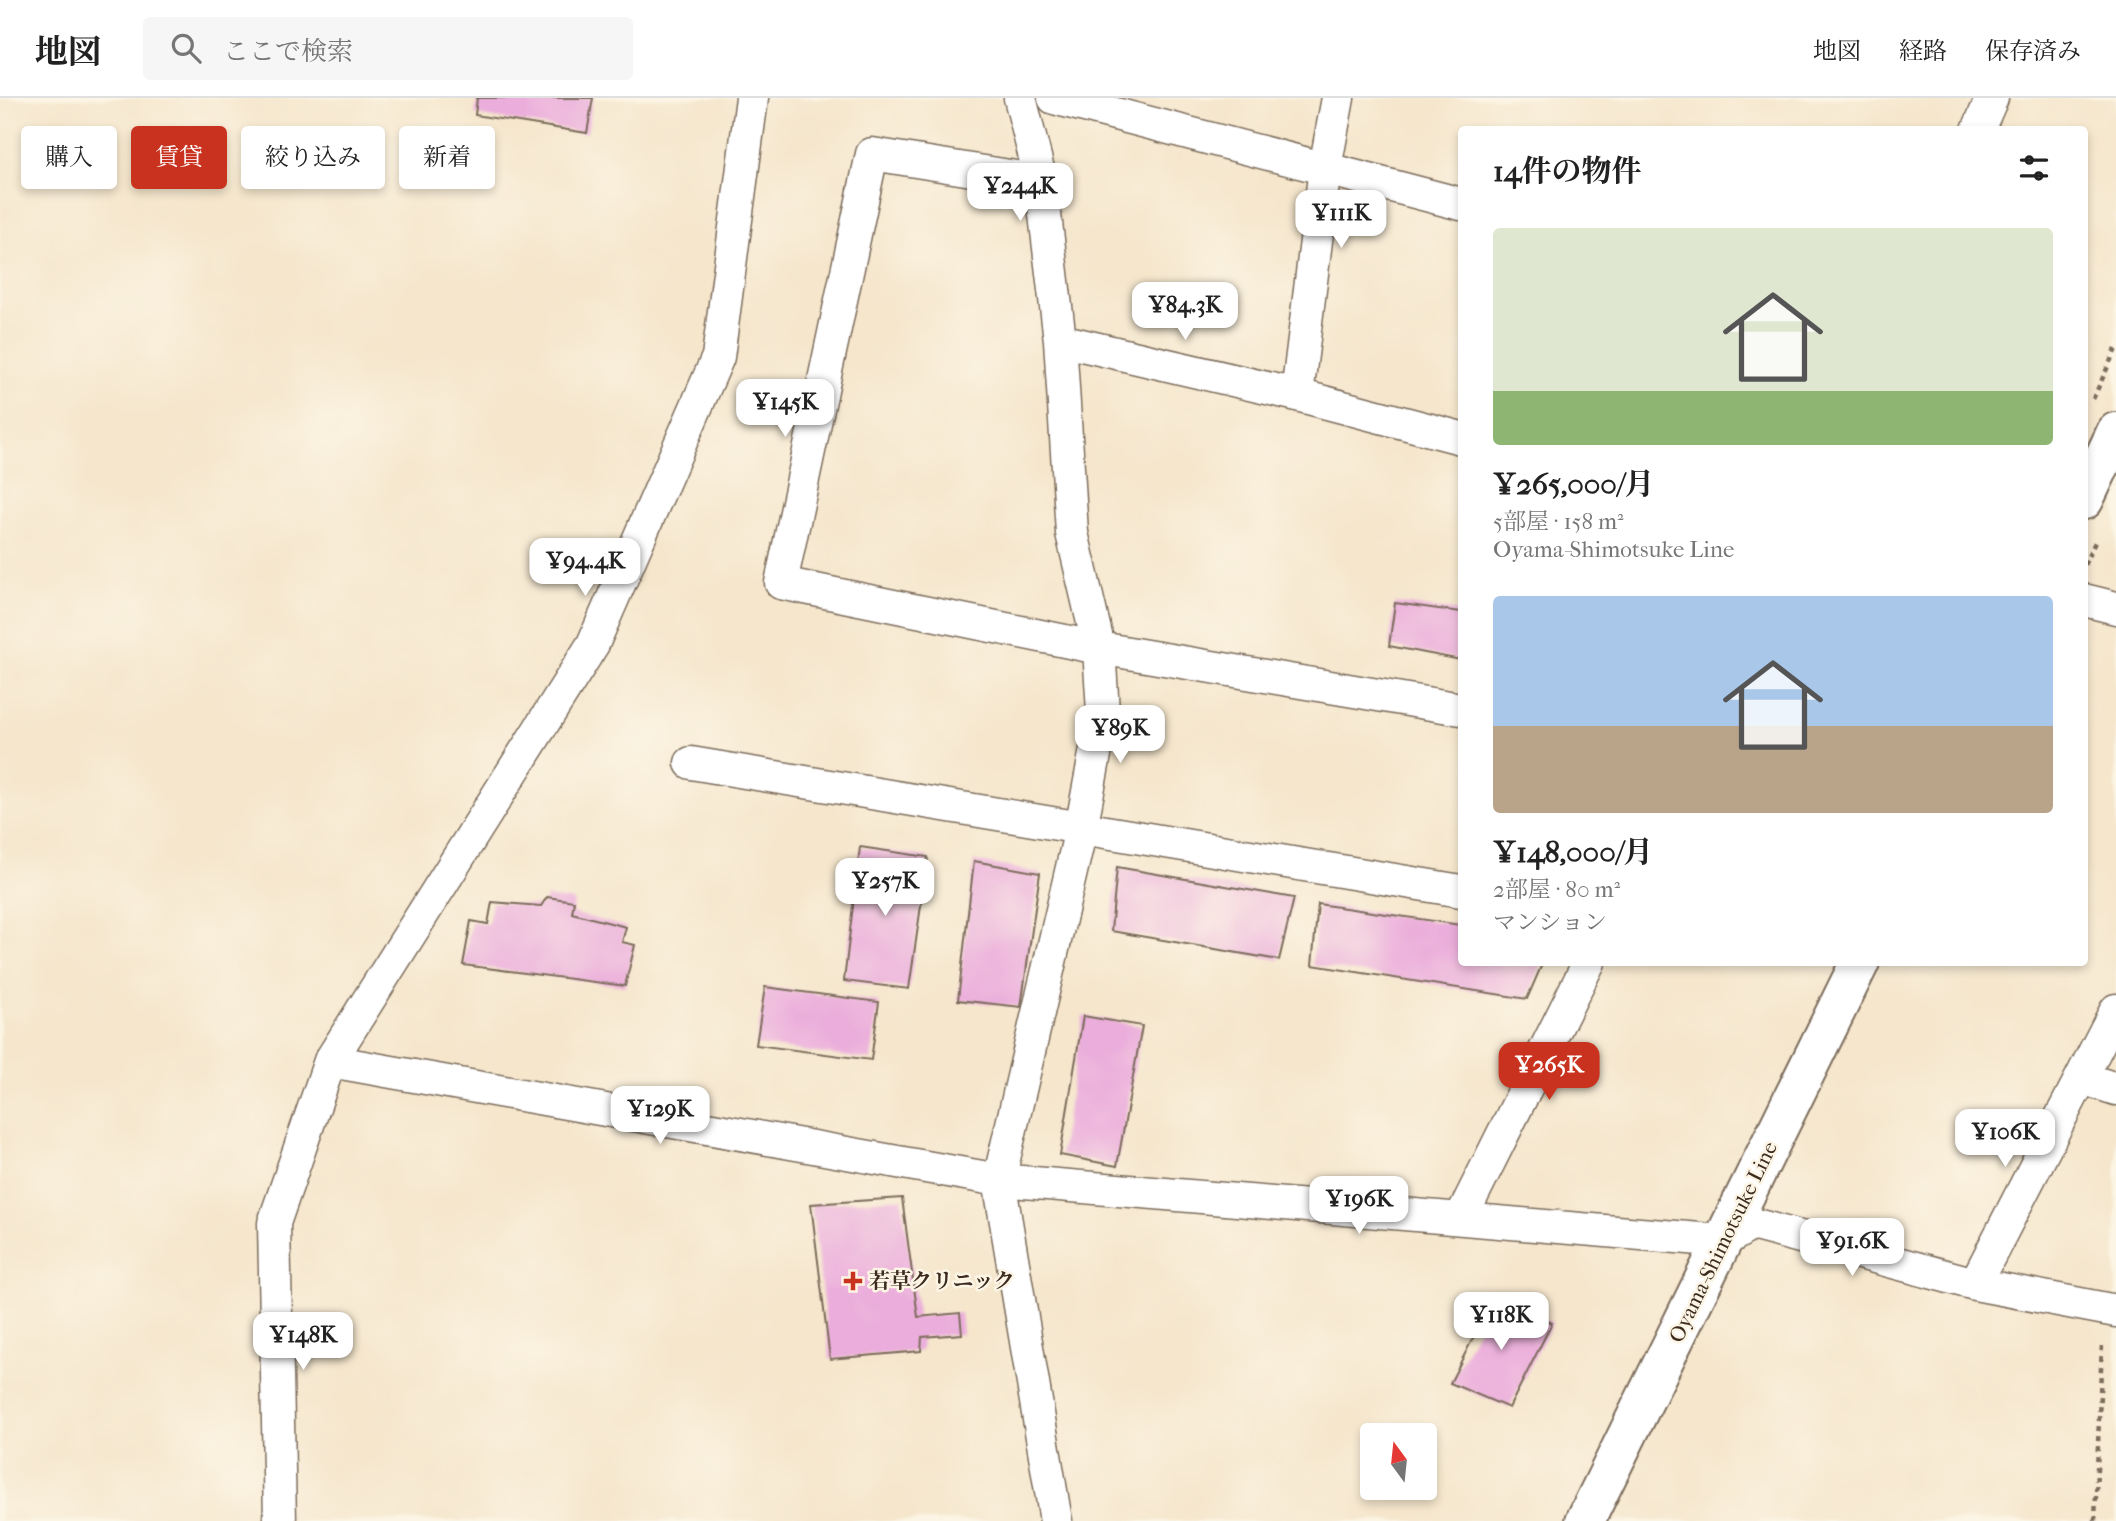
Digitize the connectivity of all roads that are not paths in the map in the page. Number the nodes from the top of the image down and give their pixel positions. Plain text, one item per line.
1 (752, 98) edge
2 (1020, 98) edge
3 (1054, 98) edge
4 (1338, 98) edge
5 (1992, 98) edge
6 (1980, 126) edge
7 (1325, 167) junction
8 (1041, 181) junction
9 (1458, 203) edge
10 (1060, 340) junction
11 (1297, 395) junction
12 (2103, 419) edge
13 (1458, 437) edge
14 (2088, 483) edge
15 (2088, 601) edge
16 (2116, 608) edge
17 (1099, 648) junction
18 (1458, 708) edge
19 (691, 763) dead end
20 (1081, 829) junction
21 (1458, 891) edge
22 (1587, 966) edge
23 (1858, 966) edge
24 (2116, 1010) edge
25 (330, 1061) junction
26 (2082, 1078) junction
27 (2116, 1088) edge
28 (999, 1180) junction
29 (1461, 1218) junction
30 (1724, 1241) junction
31 (1975, 1284) junction
32 (2109, 1310) edge
33 (280, 1521) edge
34 (1056, 1521) edge
35 (1585, 1521) edge

1 - 25 street
2 - 8 street
3 - 7 street
4 - 7 street
5 - 6 street
7 - 9 street
7 - 11 street
8 - 10 street
8 - 17 street
10 - 11 street
10 - 17 street
11 - 13 street
12 - 14 main road
15 - 16 street
17 - 18 street
17 - 20 street
19 - 20 street
20 - 21 street
20 - 28 street
22 - 29 street
23 - 30 main road, Oyama-Shimotsuke Line
24 - 26 street
25 - 28 street
25 - 33 street
26 - 27 street
26 - 31 street
28 - 29 street
28 - 34 street
29 - 30 street
30 - 31 street
30 - 35 main road, Oyama-Shimotsuke Line
31 - 32 street

